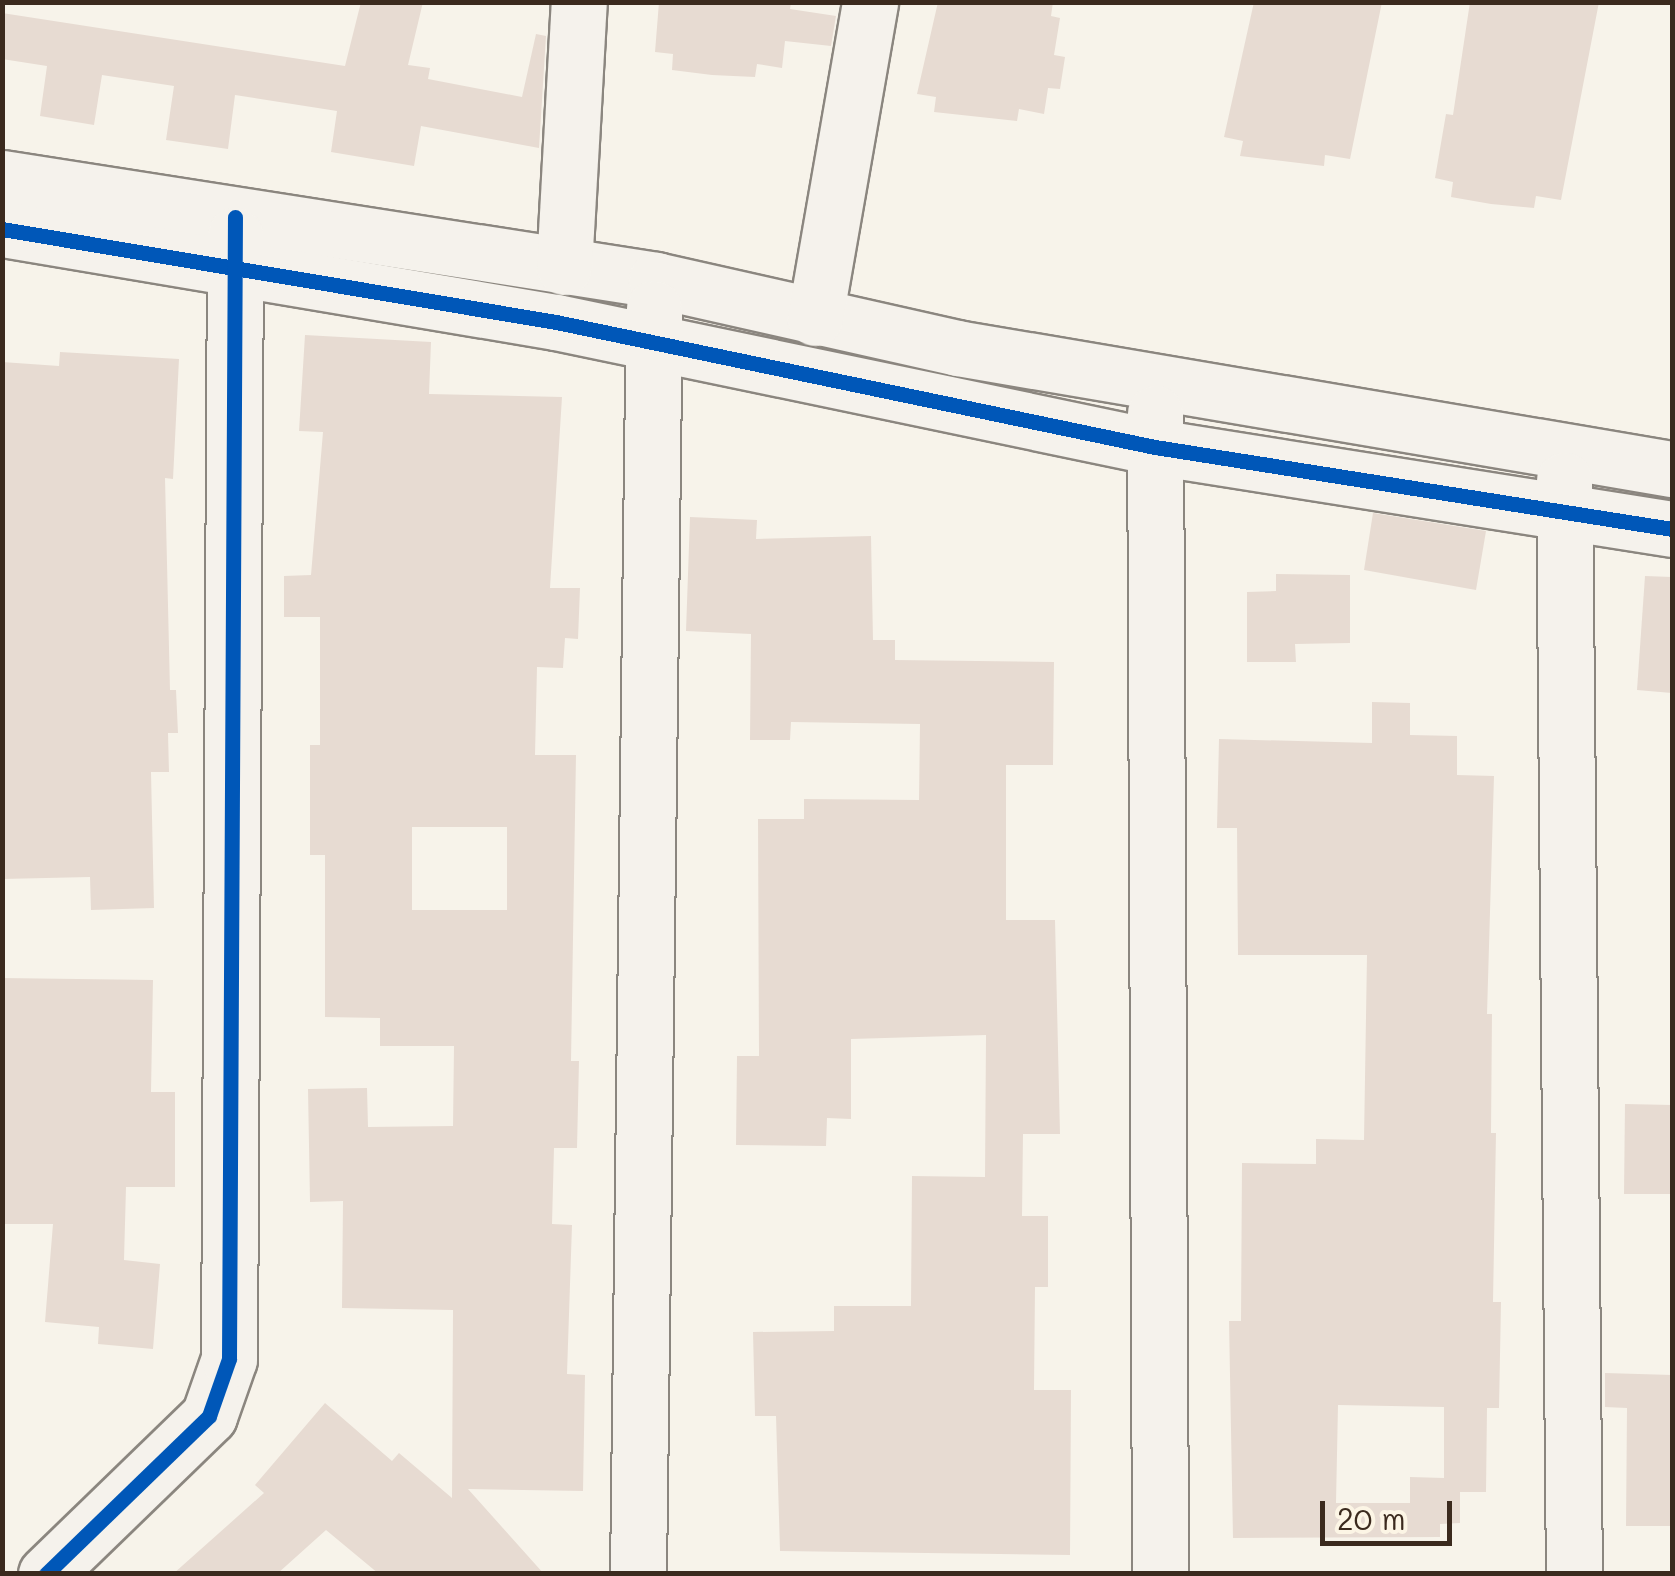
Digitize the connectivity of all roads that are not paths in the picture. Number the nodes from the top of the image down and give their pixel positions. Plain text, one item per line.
1 (579, 2) edge
2 (870, 2) edge
3 (2, 178) edge
4 (2, 229) edge
5 (235, 242) junction
6 (564, 266) junction
7 (656, 280) junction
8 (814, 318) junction
9 (652, 342) junction
10 (1155, 384) junction
11 (1155, 448) junction
12 (1564, 452) junction
13 (1672, 469) edge
14 (1564, 514) junction
15 (1672, 529) edge
16 (46, 1574) edge
17 (638, 1574) edge
18 (1160, 1574) edge
19 (1574, 1574) edge

1 - 6 street
2 - 8 street
3 - 5 street
4 - 5 street
5 - 6 street
5 - 9 street
5 - 16 street
6 - 7 street
7 - 8 street
7 - 9 street
8 - 10 street
9 - 11 street
9 - 17 street
10 - 11 street
10 - 12 street
11 - 14 street
11 - 18 street
12 - 13 street
12 - 14 street
14 - 15 street
14 - 19 street

